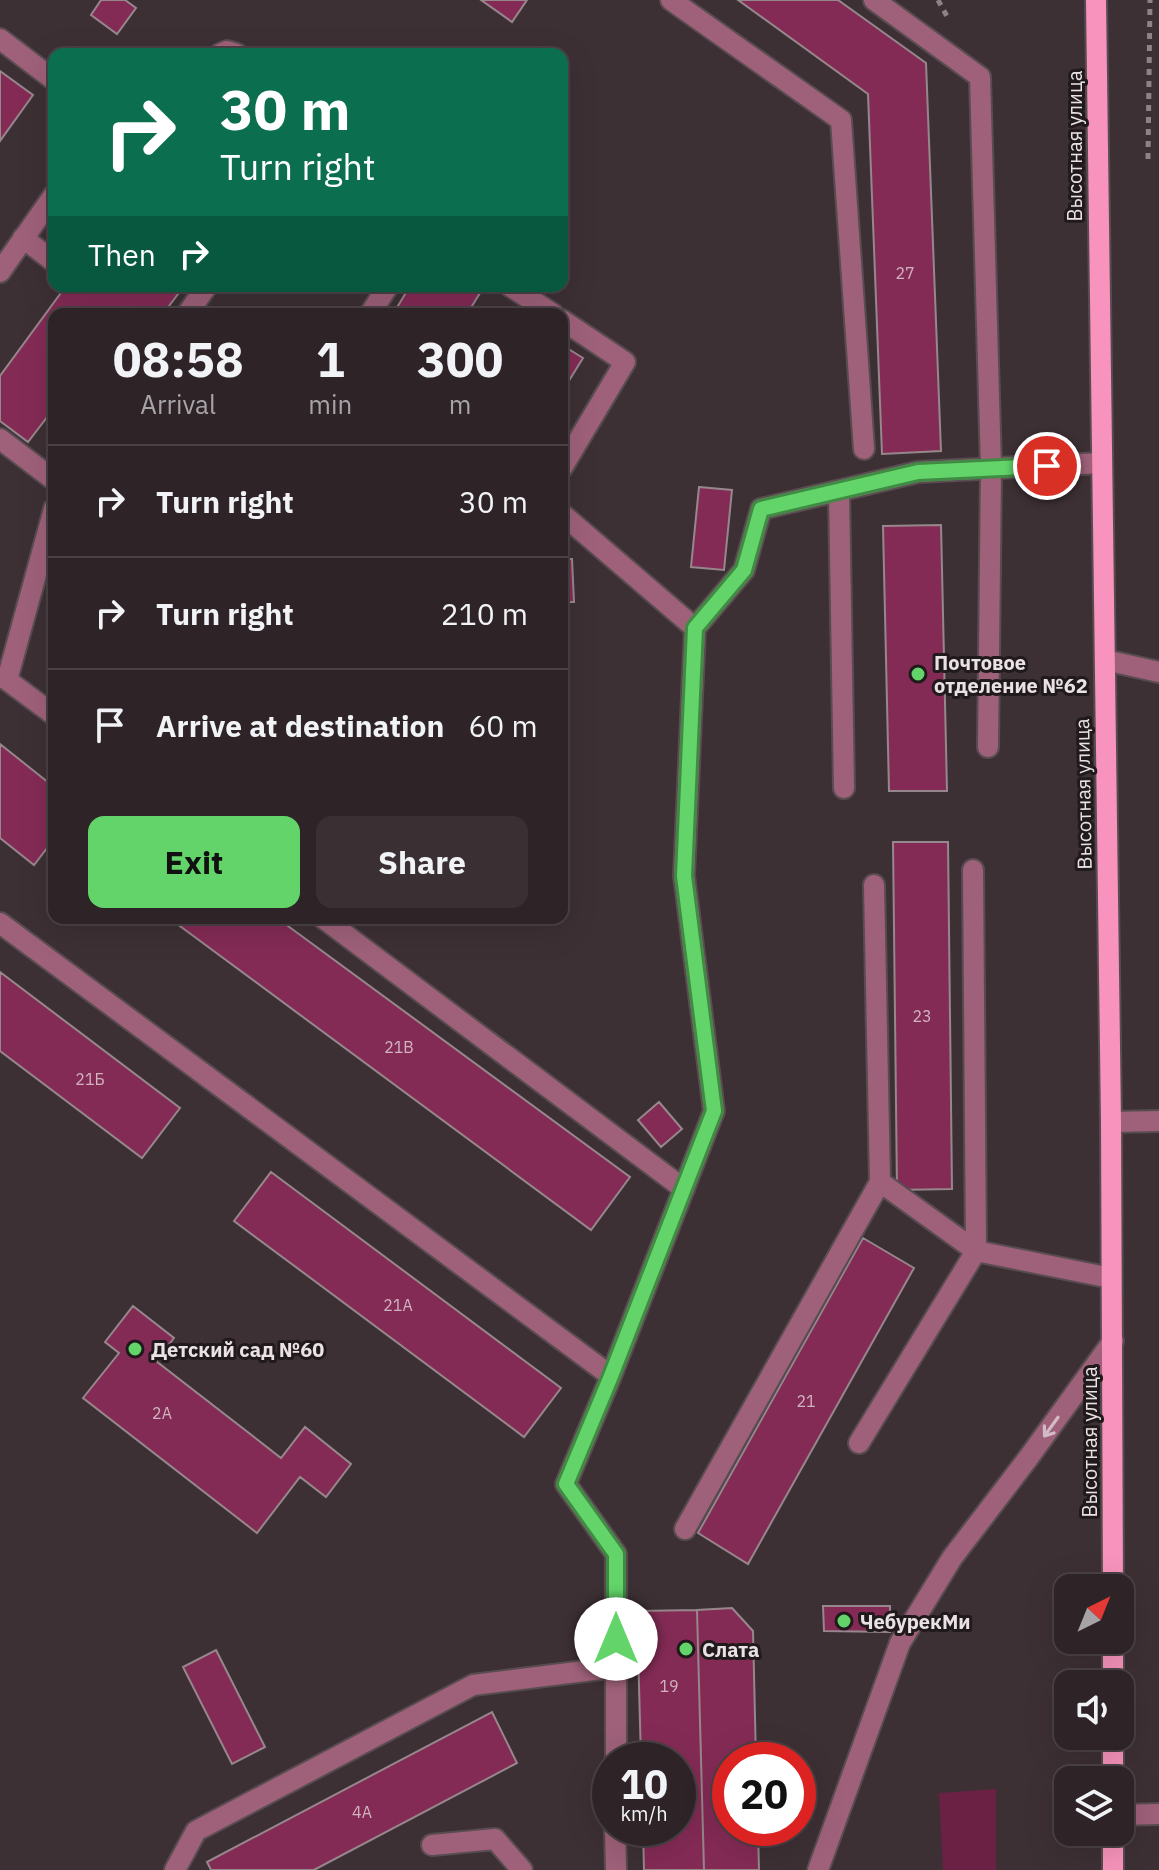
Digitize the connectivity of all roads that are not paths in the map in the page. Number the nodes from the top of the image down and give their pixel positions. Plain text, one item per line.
1 (671, 0) edge
2 (874, 0) edge
3 (1096, 0) edge
4 (0, 39) edge
5 (48, 75) edge
6 (48, 203) edge
7 (23, 238) junction
8 (48, 257) edge
9 (0, 272) edge
10 (519, 292) edge
11 (544, 308) edge
12 (568, 324) edge
13 (0, 439) edge
14 (864, 449) dead end
15 (568, 458) edge
16 (1102, 463) junction
17 (991, 468) junction
18 (48, 475) edge
19 (839, 492) junction
20 (568, 519) edge
21 (48, 530) edge
22 (695, 628) junction
23 (1105, 660) junction
24 (1159, 672) edge
25 (3, 685) edge
26 (48, 711) edge
27 (988, 747) dead end
28 (844, 788) dead end
29 (973, 870) dead end
30 (874, 885) dead end
31 (0, 923) edge
32 (331, 924) edge
33 (1159, 1121) edge
34 (1111, 1122) junction
35 (880, 1182) junction
36 (684, 1189) junction
37 (976, 1251) junction
38 (1111, 1278) junction
39 (1113, 1341) junction
40 (611, 1376) junction
41 (859, 1443) dead end
42 (685, 1529) dead end
43 (1113, 1574) edge
44 (617, 1667) junction
45 (616, 1742) edge
46 (1159, 1814) edge
47 (1134, 1815) edge
48 (432, 1845) dead end
49 (613, 1846) edge
50 (1113, 1846) edge
51 (611, 1868) edge
52 (175, 1870) edge
53 (522, 1870) edge
54 (818, 1870) edge
55 (1113, 1870) edge

1 - 14 lane
2 - 17 lane
3 - 16 main road, Высотная улица
4 - 5 lane
6 - 7 lane
7 - 8 lane
7 - 9 lane
10 - 11 lane
12 - 15 lane
13 - 18 lane
16 - 17 lane
16 - 23 main road, Высотная улица
17 - 19 lane
17 - 27 lane
19 - 22 lane
19 - 28 lane
20 - 22 lane
21 - 25 lane
22 - 36 lane
23 - 24 lane
23 - 34 main road, Высотная улица
25 - 26 lane
29 - 37 lane
30 - 35 lane
31 - 40 lane
32 - 36 lane
33 - 34 lane
34 - 38 main road, Высотная улица
35 - 37 lane
35 - 42 lane
36 - 40 lane
37 - 38 lane
37 - 41 lane
38 - 39 main road, Высотная улица
39 - 43 main road, Высотная улица
39 -> 54 lane
40 - 44 lane
44 - 45 lane
44 - 52 lane
46 - 47 lane
48 - 53 lane
49 - 51 lane
50 - 55 main road

